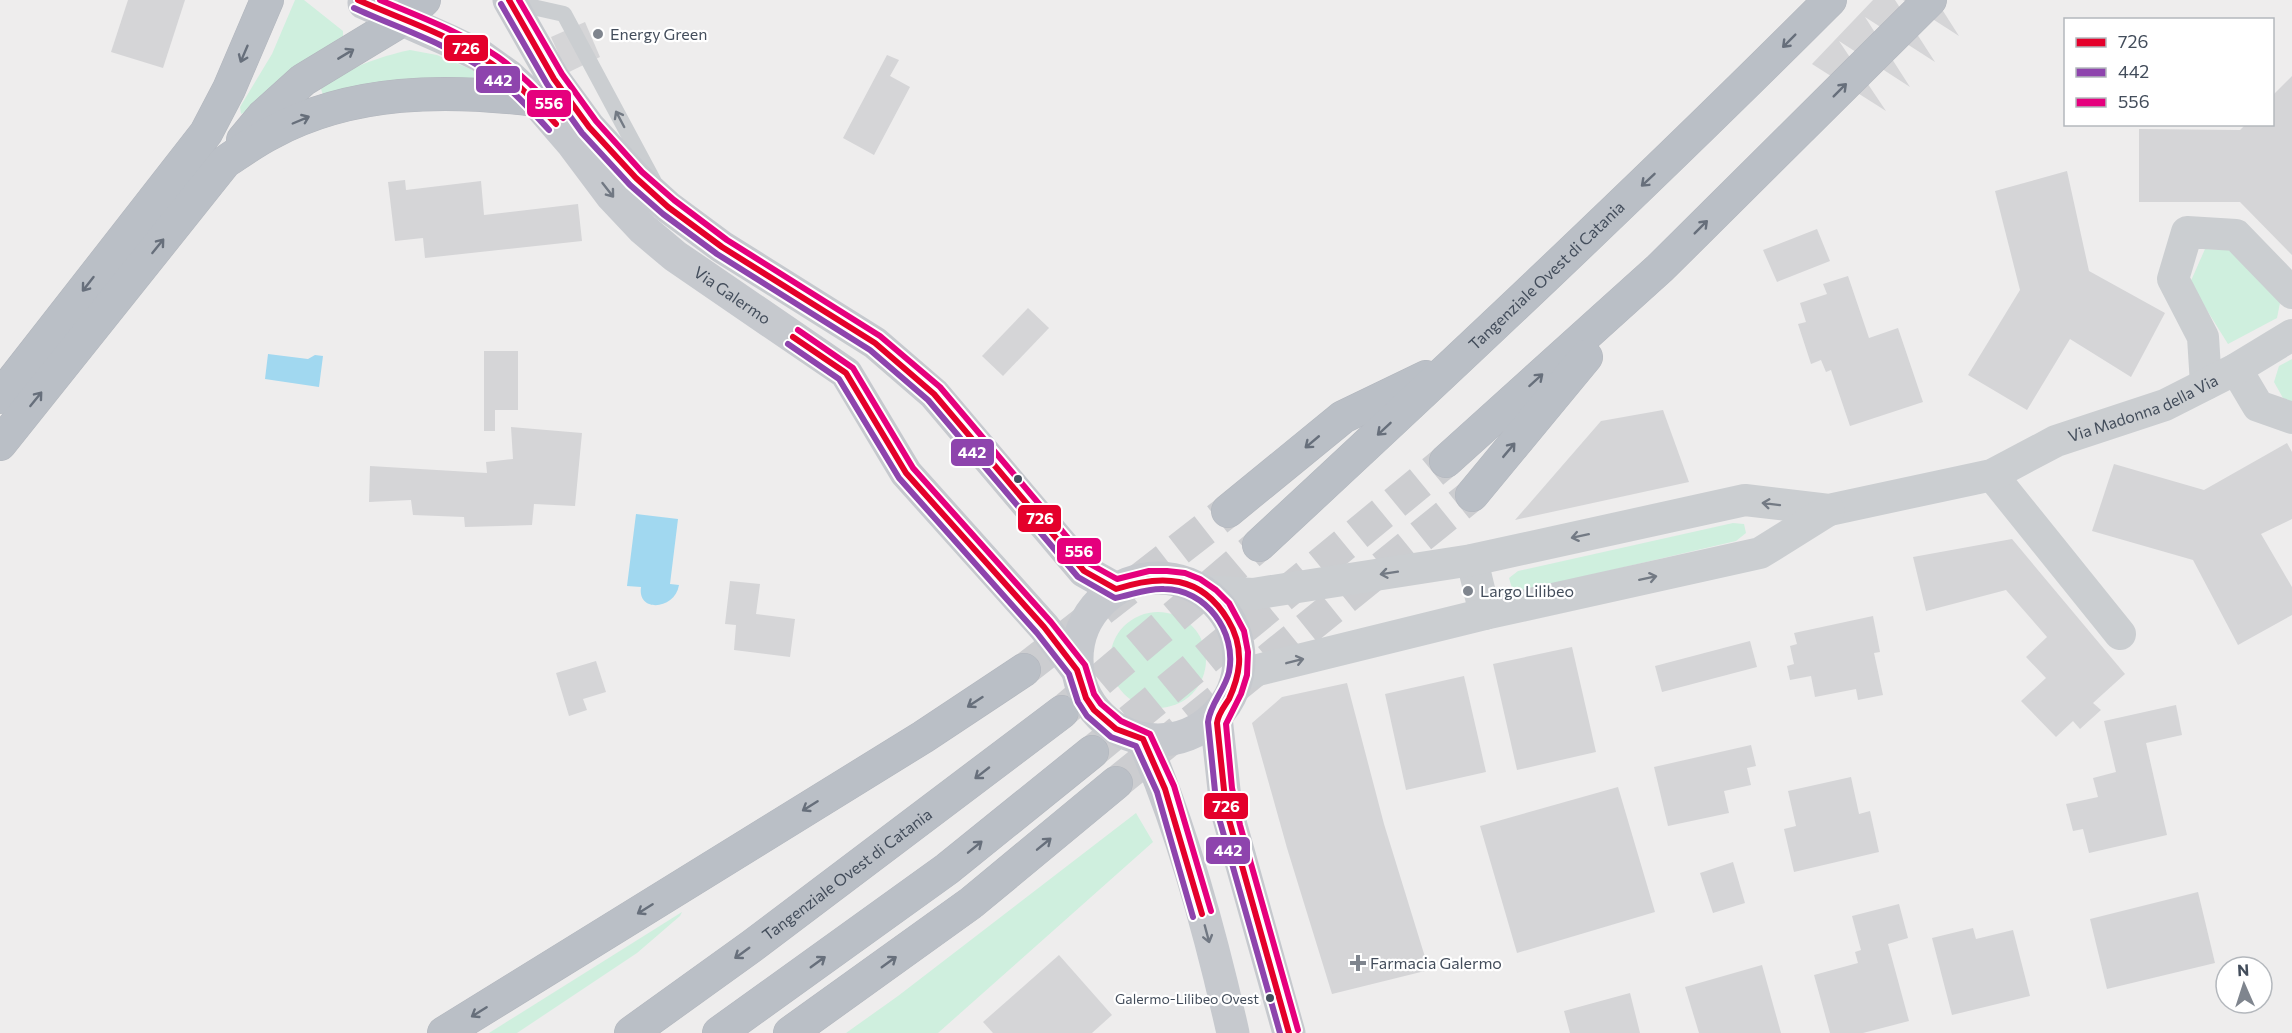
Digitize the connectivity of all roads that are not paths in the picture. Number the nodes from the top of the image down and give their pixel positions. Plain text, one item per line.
1 (267, 0) edge
2 (1830, 0) edge
3 (1930, 0) edge
4 (509, 1) edge
5 (361, 2) edge
6 (415, 7) edge
7 (535, 100) junction
8 (225, 162) junction
9 (1660, 268) junction
10 (2292, 293) edge
11 (2292, 335) edge
12 (1455, 363) junction
13 (2236, 369) junction
14 (2206, 384) junction
15 (0, 397) edge
16 (2292, 418) edge
17 (0, 444) edge
18 (1446, 461) tunnel mouth
19 (1992, 475) junction
20 (1472, 495) tunnel mouth
21 (1829, 510) junction
22 (1228, 511) tunnel mouth
23 (1259, 545) tunnel mouth
24 (1472, 560) junction
25 (1116, 589) junction
26 (1202, 591) junction
27 (1485, 614) junction
28 (2120, 634) dead end
29 (1024, 670) tunnel mouth
30 (1077, 670) junction
31 (1238, 675) junction
32 (1062, 712) tunnel mouth
33 (1216, 717) junction
34 (1143, 739) junction
35 (1092, 752) tunnel mouth
36 (1116, 783) tunnel mouth
37 (444, 1033) edge
38 (631, 1033) edge
39 (719, 1033) edge
40 (790, 1033) edge
41 (1233, 1033) edge
42 (1289, 1033) edge

1 -> 15 highway
2 -> 12 highway, Tangenziale Ovest di Catania
9 -> 3 highway
25 -> 4 main road
5 - 6 main road, Via Galermo
6 - 7 main road, Via Galermo
8 -> 6 highway
8 -> 7 highway
7 -> 30 main road, Via Galermo
17 -> 8 highway
18 -> 9 highway
20 -> 9 highway
10 - 14 street
11 - 13 street, Via Madonna della Via
12 -> 22 highway
12 -> 23 highway, Tangenziale Ovest di Catania
13 - 14 street, Via Madonna della Via
13 - 16 street
14 - 19 street, Via Madonna della Via
19 - 21 street, Via Madonna della Via
19 - 28 street
21 -> 24 street
27 -> 21 street
24 -> 26 street
24 - 27 street
25 - 26 main road
25 - 30 main road
26 - 31 main road
31 -> 27 street
29 -> 37 highway
30 - 34 main road
31 - 33 main road
32 -> 38 highway, Tangenziale Ovest di Catania
33 - 34 main road
33 - 42 main road
34 -> 41 main road
39 -> 35 highway
40 -> 36 highway

